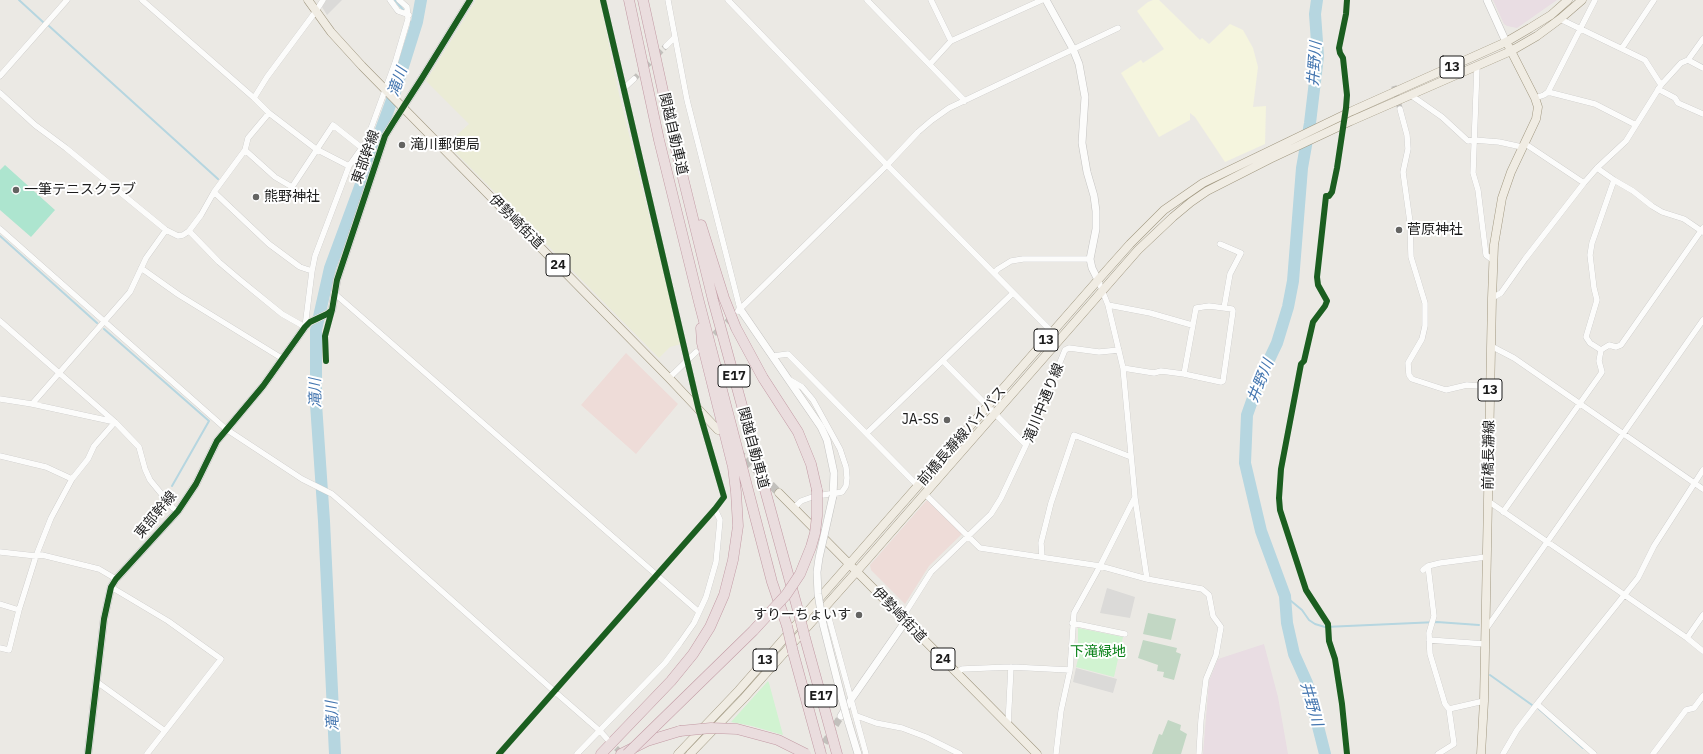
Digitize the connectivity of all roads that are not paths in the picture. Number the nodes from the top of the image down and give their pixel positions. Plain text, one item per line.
1 (67, 0) edge
2 (142, 0) edge
3 (308, 0) edge
4 (323, 0) edge
5 (390, 0) edge
6 (399, 0) edge
7 (470, 0) edge
8 (603, 0) edge
9 (629, 0) edge
10 (643, 0) edge
11 (668, 0) edge
12 (728, 0) edge
13 (867, 0) edge
14 (931, 0) edge
15 (1042, 0) edge
16 (1046, 0) edge
17 (1487, 0) edge
18 (1568, 0) edge
19 (1582, 0) edge
20 (1595, 0) edge
21 (1654, 0) edge
22 (316, 12) junction
23 (409, 14) junction
24 (1560, 19) junction
25 (1118, 28) dead end
26 (1580, 28) junction
27 (674, 38) junction
28 (1703, 39) edge
29 (950, 41) junction
30 (1506, 42) junction
31 (666, 46) tunnel mouth
32 (1622, 48) junction
33 (1073, 49) junction
34 (1511, 51) junction
35 (1688, 60) junction
36 (930, 64) junction
37 (1477, 67) junction
38 (1703, 68) edge
39 (0, 76) edge
40 (634, 79) tunnel mouth
41 (1660, 87) junction
42 (623, 89) junction
43 (386, 92) junction
44 (1548, 92) junction
45 (0, 93) edge
46 (1412, 96) junction
47 (254, 98) junction
48 (1535, 98) junction
49 (965, 101) junction
50 (402, 108) junction
51 (1400, 109) tunnel mouth
52 (269, 113) junction
53 (1703, 114) edge
54 (1636, 125) junction
55 (673, 137) junction
56 (1474, 140) junction
57 (1523, 145) junction
58 (362, 148) junction
59 (316, 149) junction
60 (245, 150) junction
61 (887, 165) junction
62 (349, 166) junction
63 (1597, 168) junction
64 (1614, 180) junction
65 (1584, 183) junction
66 (214, 192) junction
67 (0, 229) edge
68 (166, 230) junction
69 (189, 231) junction
70 (1702, 231) edge
71 (1220, 244) dead end
72 (1090, 259) junction
73 (1494, 261) junction
74 (141, 268) junction
75 (312, 271) junction
76 (994, 273) junction
77 (1098, 280) junction
78 (1102, 291) junction
79 (334, 293) junction
80 (1013, 293) junction
81 (1492, 298) junction
82 (699, 302) junction
83 (1108, 305) junction
84 (1224, 308) junction
85 (739, 310) junction
86 (329, 312) junction
87 (1703, 320) edge
88 (0, 321) edge
89 (104, 322) junction
90 (1192, 325) junction
91 (306, 327) junction
92 (1053, 333) junction
93 (1492, 346) junction
94 (1119, 350) junction
95 (1601, 350) junction
96 (696, 352) dead end
97 (773, 356) junction
98 (283, 359) junction
99 (688, 360) junction
100 (326, 361) dead end
101 (943, 361) junction
102 (1123, 368) junction
103 (59, 372) junction
104 (1184, 374) junction
105 (669, 378) junction
106 (789, 380) junction
107 (1490, 387) junction
108 (0, 400) edge
109 (32, 404) junction
110 (1581, 404) junction
111 (988, 406) junction
112 (699, 411) junction
113 (994, 413) junction
114 (115, 422) junction
115 (226, 429) junction
116 (718, 430) dead end
117 (867, 433) junction
118 (1624, 434) junction
119 (1026, 445) junction
120 (0, 456) edge
121 (1131, 457) junction
122 (1703, 470) edge
123 (72, 479) junction
124 (1694, 483) junction
125 (918, 486) junction
126 (1703, 489) edge
127 (779, 493) tunnel mouth
128 (825, 494) junction
129 (925, 494) junction
130 (1135, 498) junction
131 (1488, 501) junction
132 (794, 508) junction
133 (715, 509) junction
134 (178, 511) junction
135 (1503, 512) junction
136 (968, 535) junction
137 (1547, 542) junction
138 (0, 552) edge
139 (36, 556) junction
140 (1042, 557) junction
141 (1486, 557) junction
142 (850, 564) junction
143 (1100, 566) junction
144 (1428, 566) junction
145 (1423, 570) dead end
146 (857, 571) junction
147 (656, 576) junction
148 (116, 579) junction
149 (1147, 579) junction
150 (111, 587) junction
151 (1624, 596) junction
152 (0, 604) edge
153 (19, 610) junction
154 (827, 611) dead end
155 (699, 612) junction
156 (1703, 615) edge
157 (904, 620) junction
158 (1072, 623) junction
159 (1485, 630) junction
160 (1125, 634) dead end
161 (1687, 638) junction
162 (1429, 640) junction
163 (1484, 644) junction
164 (0, 648) edge
165 (1703, 651) edge
166 (1011, 667) junction
167 (1070, 670) junction
168 (957, 673) junction
169 (97, 682) junction
170 (554, 691) junction
171 (1703, 696) edge
172 (852, 698) junction
173 (1484, 701) junction
174 (1537, 704) junction
175 (1449, 709) junction
176 (842, 716) tunnel mouth
177 (856, 716) junction
178 (1008, 725) junction
179 (165, 731) junction
180 (600, 731) junction
181 (608, 740) tunnel mouth
182 (88, 754) edge
183 (148, 754) edge
184 (498, 754) edge
185 (577, 754) edge
186 (600, 754) edge
187 (621, 754) edge
188 (628, 754) edge
189 (678, 754) edge
190 (690, 754) edge
191 (806, 754) edge
192 (821, 754) edge
193 (837, 754) edge
194 (858, 754) edge
195 (866, 754) edge
196 (960, 754) edge
197 (1037, 754) edge
198 (1056, 754) edge
199 (1199, 754) edge
200 (1438, 754) edge
201 (1482, 754) edge
202 (1503, 754) edge
203 (1594, 754) edge
204 (1653, 754) edge

1 - 39 street
2 - 47 street
3 - 22 main road, 24
4 - 22 street
5 - 23 street
6 - 23 street
7 - 50 street, 東部幹線
8 - 42 street
9 - 82 highway, 関越自動車道 / E17
10 - 55 highway, 関越自動車道 / E17
11 - 27 street
12 - 61 street
13 - 36 street
14 - 29 street
15 - 29 street
16 - 33 street
17 - 30 street
18 - 30 main road, 13
19 - 24 main road, 13
20 - 26 street
21 - 32 street
22 - 43 main road, 24
22 - 47 street
23 - 43 street
24 - 26 street
24 - 34 main road, 13
25 - 33 street
26 - 32 street
26 - 44 street
27 - 31 street
27 - 85 street
28 - 35 street
29 - 36 street
30 - 34 main road, 前橋長瀞線 / 13
30 - 77 main road, 前橋長瀞線バイパス / 13
32 - 41 street
33 - 49 street
33 - 72 street
34 - 37 main road, 13
34 - 48 main road, 前橋長瀞線 / 13
35 - 38 street
35 - 41 street
36 - 49 street
37 - 46 main road, 13
37 - 56 street
40 - 42 street
41 - 53 street
41 - 54 street
42 - 99 street
43 - 50 main road, 伊勢崎街道 / 24
43 - 58 street
44 - 48 street
44 - 54 street
45 - 68 street
46 - 56 street
46 - 78 main road, 前橋長瀞線バイパス / 13
47 - 52 street
48 - 57 main road, 前橋長瀞線 / 13
49 - 61 street
50 - 79 street, 東部幹線
50 - 105 main road, 伊勢崎街道 / 24
51 - 107 street
52 - 59 street
52 - 60 street
54 - 63 street
55 - 128 highway
55 - 193 highway, 関越自動車道 / E17, bridge
56 - 57 street
56 - 73 street
57 - 65 street
57 - 73 main road, 前橋長瀞線 / 13
58 - 59 street
58 - 62 street
59 - 60 street
59 - 62 street
60 - 66 street
61 - 76 street
61 - 85 street
62 - 75 street
63 - 64 street
63 - 65 street
64 - 70 street
64 - 95 street
65 - 81 street
66 - 69 street
66 - 75 street
67 - 89 street
68 - 69 street
68 - 74 street
69 - 91 street
70 - 95 street
71 - 84 street
72 - 76 street
72 - 77 street
73 - 81 main road, 前橋長瀞線 / 13
74 - 89 street
74 - 98 street
75 - 91 street
76 - 80 street
77 - 78 street
77 - 92 main road, 前橋長瀞線バイパス / 13
78 - 83 street
78 - 113 main road, 前橋長瀞線バイパス / 13
79 - 86 street, 東部幹線
79 - 147 street
80 - 92 street
80 - 101 street
81 - 93 main road, 前橋長瀞線 / 13
82 - 186 highway
82 - 192 highway, 関越自動車道 / E17, bridge
83 - 90 street
83 - 94 street
84 - 90 street
84 - 104 street
85 - 97 street
86 - 91 street, 東部幹線
86 - 100 street
87 - 118 street
88 - 103 street
89 - 103 street
89 - 115 street
90 - 104 street
91 - 98 street, 東部幹線
92 - 111 main road, 前橋長瀞線バイパス / 13
93 - 107 main road, 前橋長瀞線 / 13
93 - 110 street
94 - 102 street
94 - 119 street, 滝川中通り線
95 - 110 street
96 - 99 street
97 - 106 street
97 - 117 street
98 - 115 street, 東部幹線
99 - 105 street
99 - 112 street
101 - 111 street
101 - 117 street
102 - 104 street
102 - 121 street
103 - 109 street
103 - 114 street
105 - 112 main road, 伊勢崎街道 / 24
106 - 128 street
106 - 128 street
107 - 131 main road, 前橋長瀞線 / 13
108 - 109 street
109 - 114 street
110 - 118 street
110 - 135 street
111 - 113 street
111 - 125 main road, 前橋長瀞線バイパス / 13
112 - 116 main road, 伊勢崎街道 / 24
112 - 133 street
113 - 119 street
113 - 129 main road, 前橋長瀞線バイパス / 13
114 - 123 street
114 - 134 street
115 - 134 street, 東部幹線
115 - 170 street
117 - 125 street
118 - 124 street
118 - 137 street
119 - 136 street, 滝川中通り線
120 - 123 street
121 - 130 street
121 - 140 street
122 - 124 street
123 - 139 street
124 - 126 street
124 - 151 street
125 - 142 main road, 前橋長瀞線バイパス / 13
127 - 132 main road, 伊勢崎街道 / 24
128 - 132 street
128 - 188 highway, bridge
128 - 194 street, bridge
129 - 136 street
129 - 146 main road, 前橋長瀞線バイパス / 13
130 - 143 street
130 - 149 street
131 - 135 street
131 - 141 main road, 前橋長瀞線 / 13
132 - 142 main road, 伊勢崎街道 / 24
133 - 147 street
133 - 155 street
134 - 148 street, 東部幹線
135 - 137 street
136 - 140 street
136 - 157 street, 滝川中通り線
137 - 151 street
137 - 159 street
138 - 139 street
139 - 148 street
139 - 153 street
140 - 143 street
141 - 144 street
141 - 159 main road, 前橋長瀞線 / 13
142 - 146 main road, 伊勢崎街道 / 24
142 - 189 main road, 前橋長瀞線バイパス / 13
143 - 149 street
143 - 158 street
144 - 145 street
144 - 162 street
146 - 157 main road, 伊勢崎街道 / 24
146 - 190 main road, 前橋長瀞線バイパス / 13
147 - 155 street
147 - 170 street
148 - 150 street, 東部幹線
149 - 199 street
150 - 169 street, 東部幹線
150 - 179 street
151 - 161 street
151 - 174 street
152 - 153 street
153 - 164 street
154 - 172 street
155 - 180 street
156 - 161 street
157 - 168 main road, 伊勢崎街道 / 24
157 - 172 street, 滝川中通り線
158 - 160 street
158 - 167 street
159 - 163 main road, 前橋長瀞線 / 13
161 - 165 street
162 - 163 street
162 - 175 street
163 - 173 main road, 前橋長瀞線 / 13
166 - 167 street
166 - 168 street
166 - 178 street
167 - 198 street
168 - 178 main road, 伊勢崎街道 / 24
169 - 179 street
169 - 182 street, 東部幹線
170 - 180 street
170 - 184 street
171 - 204 street
172 - 176 street, 滝川中通り線
172 - 177 street
173 - 175 street
173 - 201 main road, 前橋長瀞線 / 13
174 - 202 street
174 - 203 street
175 - 200 street
177 - 195 street
177 - 196 street
178 - 197 main road, 伊勢崎街道 / 24
179 - 183 street
180 - 181 street
180 - 185 street
187 - 191 highway, bridge

